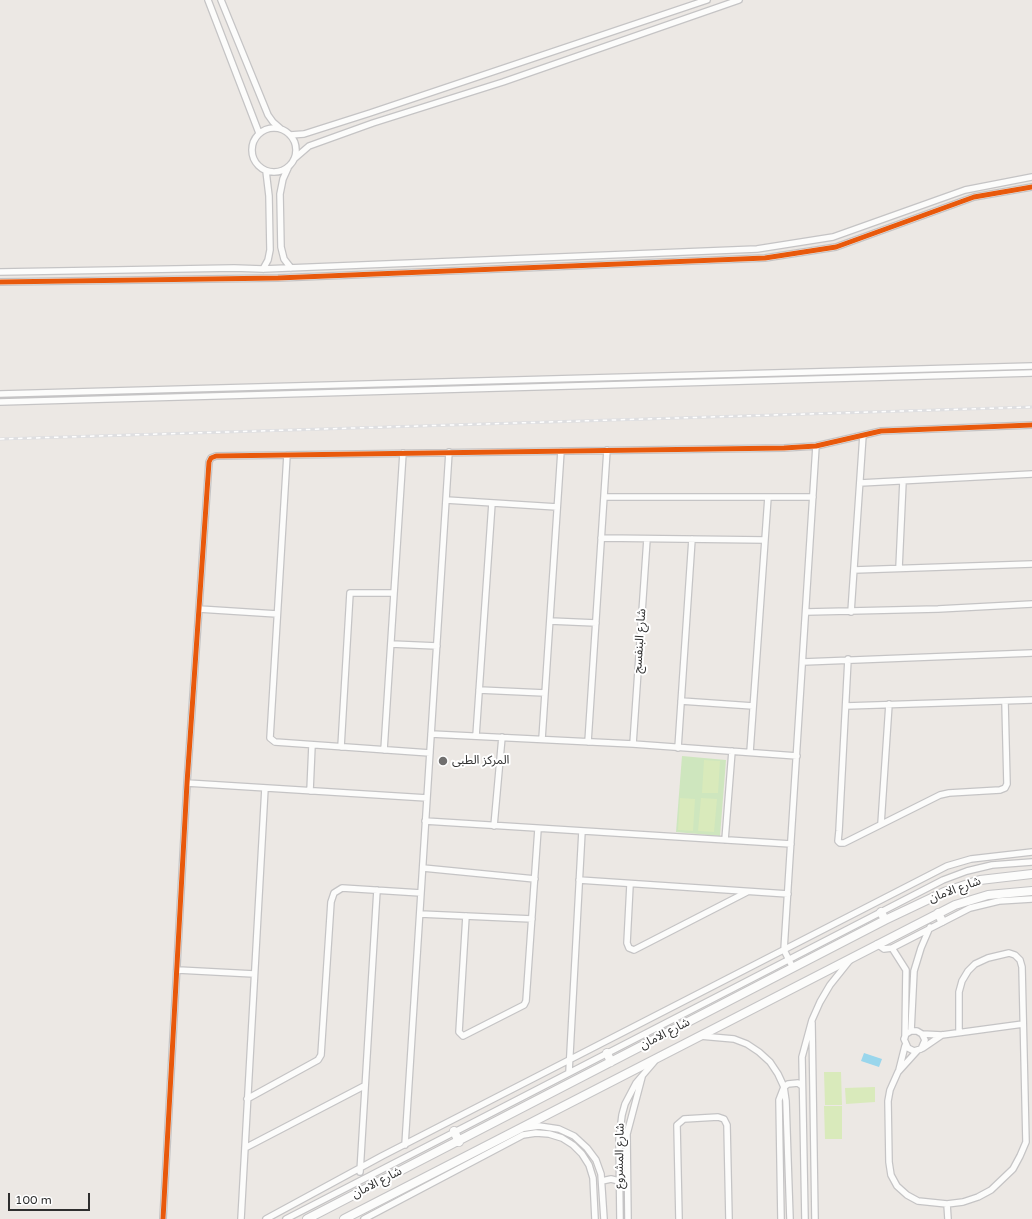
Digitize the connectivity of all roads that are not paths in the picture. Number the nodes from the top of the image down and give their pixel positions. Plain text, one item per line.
1 (208, 0) edge
2 (221, 0) edge
3 (707, 0) edge
4 (739, 0) edge
5 (370, 113) junction
6 (372, 123) junction
7 (281, 129) junction
8 (259, 133) junction
9 (290, 134) junction
10 (294, 159) junction
11 (288, 167) junction
12 (266, 172) junction
13 (1032, 177) edge
14 (1032, 187) edge
15 (779, 246) junction
16 (780, 256) junction
17 (360, 265) junction
18 (234, 268) junction
19 (291, 268) junction
20 (263, 269) junction
21 (0, 272) edge
22 (360, 274) junction
23 (234, 278) junction
24 (0, 282) edge
25 (1032, 366) edge
26 (1032, 373) edge
27 (0, 394) edge
28 (0, 402) edge
29 (1032, 425) edge
30 (863, 435) junction
31 (816, 446) junction
32 (607, 450) junction
33 (561, 451) junction
34 (449, 452) junction
35 (403, 453) junction
36 (287, 455) junction
37 (1032, 474) edge
38 (903, 481) junction
39 (860, 484) junction
40 (604, 497) junction
41 (768, 497) junction
42 (813, 497) junction
43 (446, 500) junction
44 (492, 503) junction
45 (557, 507) junction
46 (601, 538) junction
47 (647, 538) junction
48 (692, 539) junction
49 (765, 540) junction
50 (1032, 564) edge
51 (899, 568) junction
52 (854, 570) junction
53 (394, 593) junction
54 (1032, 604) edge
55 (199, 609) junction
56 (806, 612) junction
57 (851, 612) junction
58 (277, 614) junction
59 (550, 621) junction
60 (596, 623) junction
61 (391, 644) junction
62 (436, 646) junction
63 (1032, 653) edge
64 (848, 659) junction
65 (803, 662) junction
66 (479, 690) junction
67 (545, 693) junction
68 (1032, 700) edge
69 (681, 701) junction
70 (1005, 702) junction
71 (889, 704) junction
72 (753, 706) junction
73 (846, 706) junction
74 (431, 734) junction
75 (476, 736) junction
76 (502, 737) junction
77 (542, 739) junction
78 (588, 742) junction
79 (633, 744) junction
80 (312, 745) junction
81 (340, 747) junction
82 (678, 748) junction
83 (384, 750) junction
84 (732, 751) junction
85 (750, 752) junction
86 (430, 753) junction
87 (797, 756) junction
88 (188, 783) junction
89 (265, 788) junction
90 (310, 791) junction
91 (427, 798) junction
92 (426, 821) junction
93 (882, 824) junction
94 (494, 826) junction
95 (538, 829) junction
96 (582, 831) junction
97 (725, 840) junction
98 (791, 844) junction
99 (1032, 852) edge
100 (1032, 862) edge
101 (422, 868) junction
102 (1032, 874) edge
103 (535, 879) junction
104 (580, 880) junction
105 (630, 884) junction
106 (377, 890) junction
107 (1032, 891) edge
108 (747, 892) junction
109 (421, 893) junction
110 (788, 894) junction
111 (1032, 899) edge
112 (881, 912) junction
113 (938, 913) junction
114 (420, 914) junction
115 (466, 916) junction
116 (532, 919) junction
117 (886, 920) junction
118 (942, 921) junction
119 (930, 927) junction
120 (877, 944) junction
121 (892, 948) junction
122 (784, 950) junction
123 (854, 956) junction
124 (789, 960) junction
125 (793, 968) junction
126 (178, 970) junction
127 (906, 970) junction
128 (914, 971) junction
129 (254, 974) junction
130 (812, 1020) junction
131 (1023, 1024) junction
132 (911, 1031) junction
133 (959, 1032) junction
134 (922, 1034) junction
135 (942, 1035) junction
136 (699, 1036) junction
137 (905, 1037) junction
138 (905, 1046) junction
139 (919, 1050) junction
140 (607, 1053) junction
141 (659, 1057) junction
142 (569, 1060) junction
143 (611, 1062) junction
144 (569, 1072) junction
145 (898, 1072) junction
146 (643, 1073) junction
147 (364, 1086) junction
148 (802, 1086) junction
149 (784, 1088) junction
150 (247, 1099) junction
151 (519, 1129) junction
152 (454, 1131) junction
153 (459, 1142) junction
154 (405, 1145) junction
155 (244, 1148) junction
156 (360, 1170) junction
157 (360, 1179) junction
158 (602, 1181) junction
159 (619, 1181) junction
160 (947, 1204) junction
161 (804, 1212) junction
162 (815, 1212) junction
163 (620, 1218) edge
164 (628, 1218) edge
165 (163, 1219) edge
166 (241, 1219) edge
167 (266, 1219) edge
168 (286, 1219) edge
169 (307, 1219) edge
170 (344, 1219) edge
171 (364, 1219) edge
172 (595, 1219) edge
173 (604, 1219) edge
174 (680, 1219) edge
175 (729, 1219) edge
176 (781, 1219) edge
177 (790, 1219) edge
178 (805, 1219) edge
179 (815, 1219) edge
180 (948, 1219) edge

1 - 8 street
2 - 7 street
3 - 5 street
4 - 6 street
5 - 6 street
5 - 9 street
6 - 10 street
7 - 8 street
7 - 9 street
8 - 12 street
9 - 10 street
10 - 11 street
11 - 12 street
11 - 19 street
12 - 20 street
13 - 15 street
14 - 16 street
15 - 16 street
15 - 17 street
16 - 22 street
17 - 19 street
17 - 22 street
18 - 20 street
18 - 21 street
18 - 23 street
19 - 20 street
22 - 23 street
23 - 24 street
25 - 27 street
26 - 28 street
29 - 30 street
30 - 31 street
30 - 39 street
31 - 32 street
31 - 42 street
32 - 33 street
32 - 40 street
33 - 34 street
33 - 45 street
34 - 35 street
34 - 43 street
35 - 36 street
35 - 53 street
36 - 55 street
36 - 58 street
37 - 38 street
38 - 39 street
38 - 51 street
39 - 52 street
40 - 41 street
40 - 46 street
41 - 42 street
41 - 49 street
42 - 56 street
43 - 44 street
43 - 62 street
44 - 45 street
44 - 66 street
45 - 59 street
46 - 47 street
46 - 60 street
47 - 48 street
47 - 79 street, شارع البنفسج
48 - 49 street
48 - 69 street
49 - 72 street
50 - 51 street
51 - 52 street
52 - 57 street
53 - 61 street
53 - 81 street
54 - 57 street
55 - 58 street
55 - 88 street
56 - 57 street
56 - 65 street
58 - 80 street
59 - 60 street
59 - 67 street
60 - 78 street
61 - 62 street
61 - 83 street
62 - 74 street
63 - 64 street
64 - 65 street
64 - 73 street
65 - 87 street
66 - 67 street
66 - 75 street
67 - 77 street
68 - 70 street
69 - 72 street
69 - 82 street
70 - 71 street
70 - 93 street
71 - 73 street
71 - 93 street
72 - 85 street
73 - 93 street
74 - 75 street
74 - 86 street
75 - 76 street
76 - 77 street
76 - 94 street
77 - 78 street
78 - 79 street
79 - 82 street
80 - 81 street
80 - 90 street
81 - 83 street
82 - 84 street
83 - 86 street
84 - 85 street
84 - 97 street
85 - 87 street
86 - 91 street
87 - 98 street
88 - 89 street
88 - 126 street
89 - 90 street
89 - 129 street
90 - 91 street
91 - 92 street
92 - 94 street
92 - 101 street
94 - 95 street
95 - 96 street
95 - 103 street
96 - 97 street
96 - 104 street
97 - 98 street
98 - 110 street
99 - 122 street
100 - 112 street
101 - 103 street
101 - 109 street
102 - 117 street, شارع الامان
103 - 116 street
104 - 105 street
104 - 142 street
105 - 108 street
105 - 108 street
106 - 109 street
106 - 147 street
106 - 150 street
107 - 113 street, شارع الامان
108 - 110 street
109 - 114 street
110 - 122 street
111 - 118 street
112 - 117 street
112 - 124 street
113 - 118 street
113 - 120 street, شارع الامان
114 - 115 street
114 - 154 street
115 - 116 street
115 - 116 street
117 - 125 street, شارع الامان
118 - 119 street
119 - 121 street
119 - 128 street
120 - 121 street
120 - 123 street, شارع الامان
121 - 127 street
122 - 124 street
122 - 142 street
123 - 130 street
123 - 136 street, شارع الامان
124 - 125 street
124 - 140 street
125 - 143 street, شارع الامان
126 - 129 street
126 - 165 street
127 - 128 street
127 - 137 street
128 - 132 street
129 - 150 street
130 - 148 street
130 - 162 street
131 - 133 street
131 - 133 street
131 - 160 street
132 - 134 street
132 - 137 street
133 - 135 street
134 - 135 street
134 - 139 street
135 - 139 street
136 - 141 street, شارع الامان
136 - 149 street
137 - 138 street
138 - 139 street
138 - 145 street
139 - 145 street
140 - 143 street
140 - 144 street
141 - 146 street, شارع المشروع
141 - 151 street, شارع الامان
142 - 144 street
142 - 154 street
143 - 153 street, شارع الامان
144 - 152 street
145 - 160 street
146 - 159 street, شارع المشروع
146 - 164 street
147 - 155 street
147 - 156 street
148 - 149 street
148 - 161 street
149 - 176 street
149 - 177 street
150 - 155 street
151 - 158 street, شارع المشروع
151 - 170 street, شارع الامان
152 - 153 street
152 - 157 street
153 - 169 street, شارع الامان
154 - 156 street
155 - 166 street
156 - 157 street
156 - 167 street
157 - 168 street
158 - 159 street
158 - 173 street, شارع المشروع
159 - 163 street, شارع المشروع
160 - 180 street
161 - 162 street
161 - 178 street
162 - 179 street
163 - 164 street
171 - 172 street
174 - 175 street

